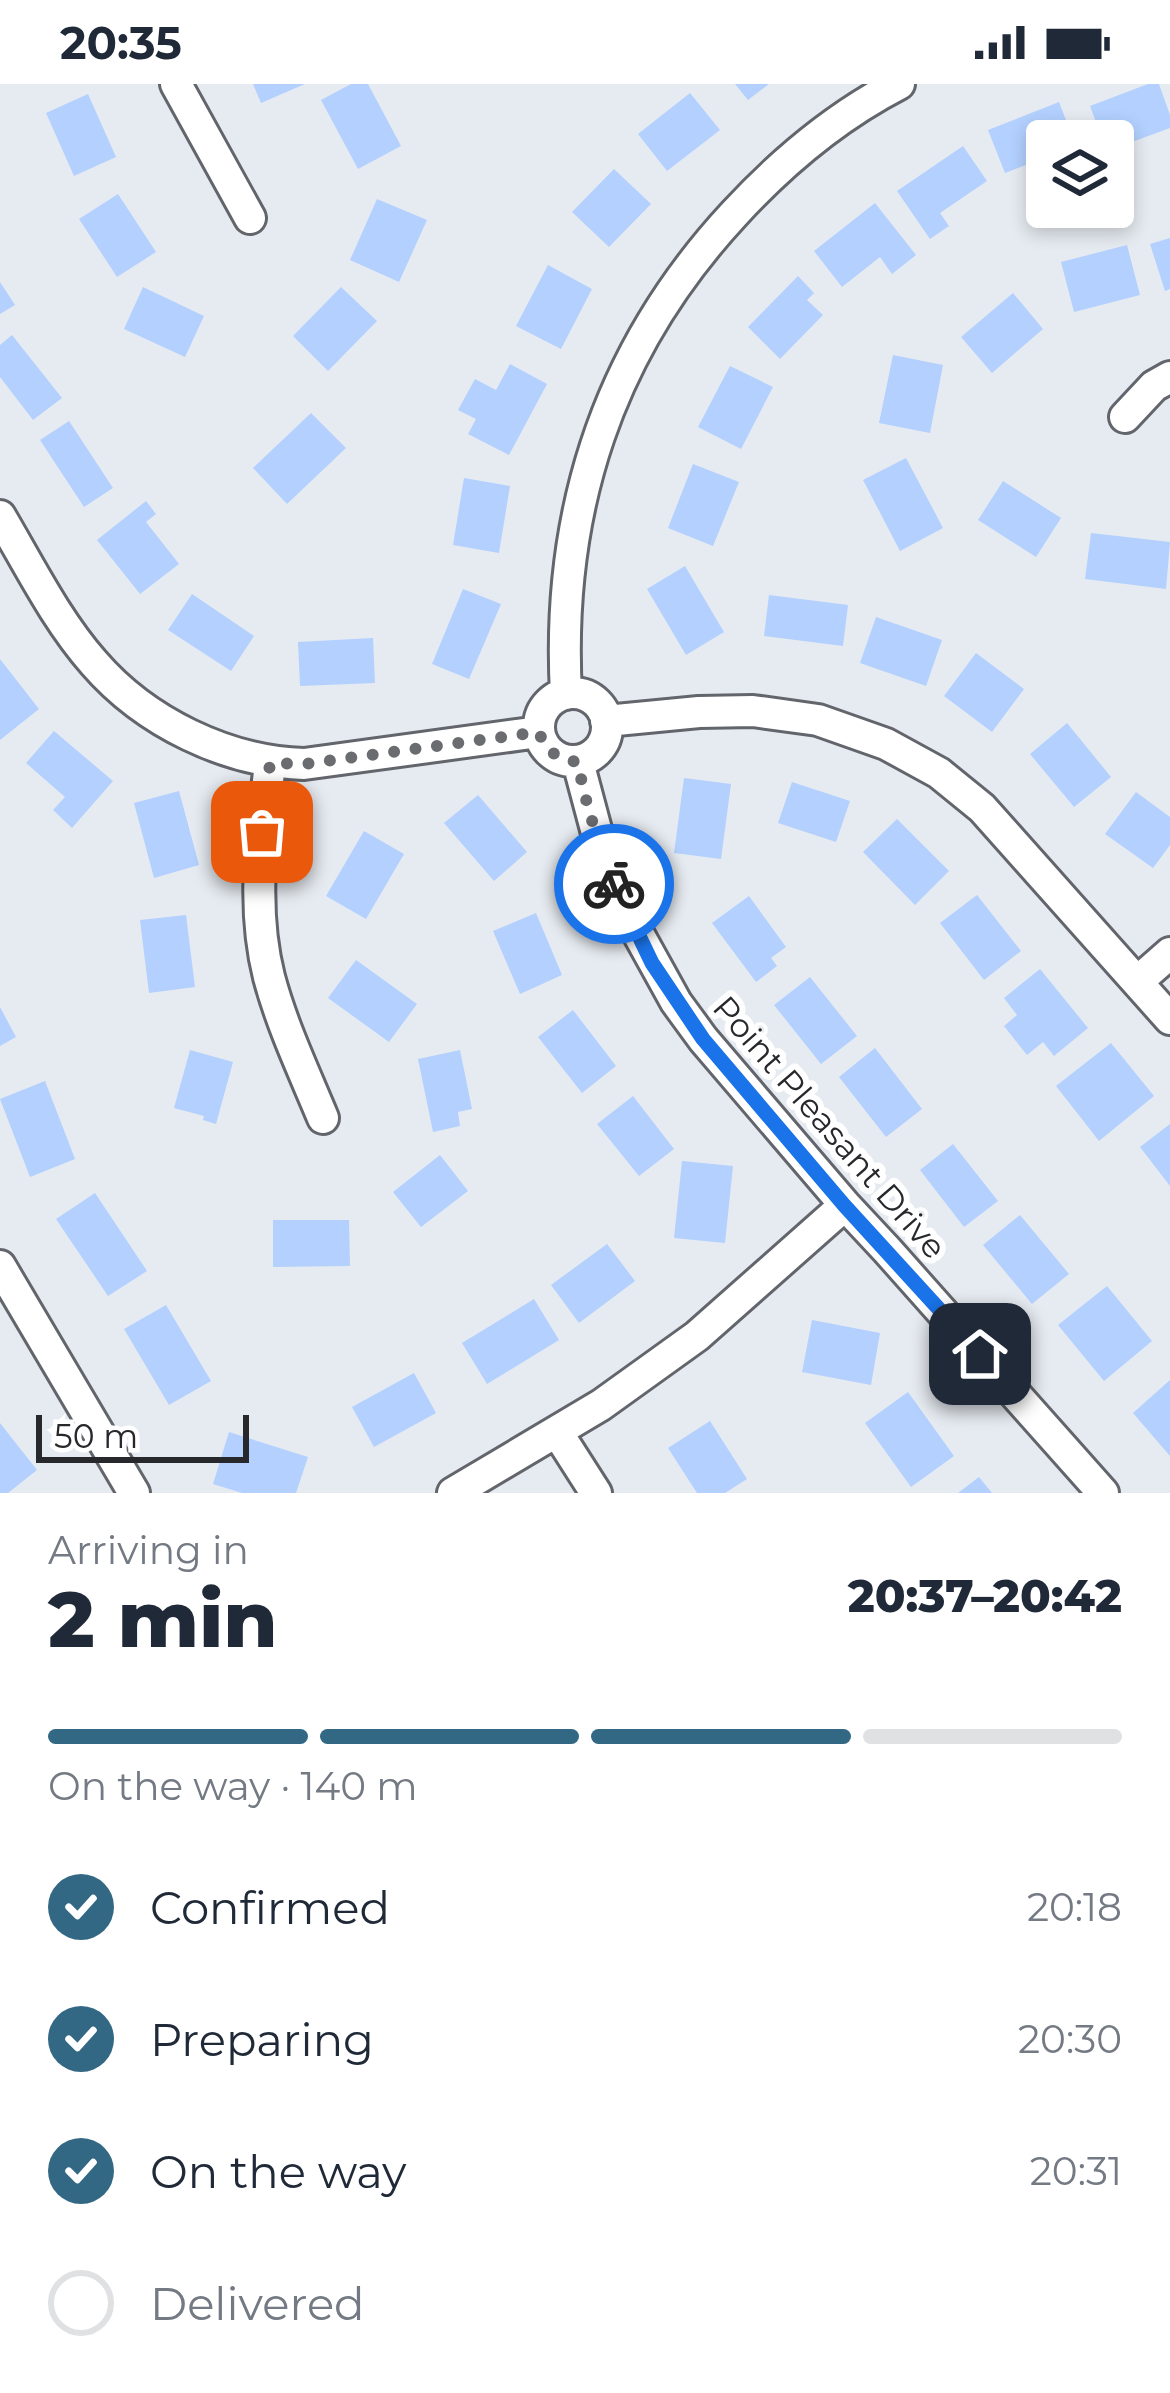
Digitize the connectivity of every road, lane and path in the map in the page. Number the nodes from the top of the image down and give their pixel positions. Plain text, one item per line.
1 (176, 84) edge
2 (899, 84) edge
3 (250, 218) dead end
4 (1170, 377) edge
5 (1125, 418) dead end
6 (0, 516) edge
7 (566, 694) junction
8 (606, 721) junction
9 (539, 732) junction
10 (578, 762) junction
11 (270, 763) junction
12 (1170, 953) edge
13 (1137, 982) junction
14 (1170, 1018) edge
15 (323, 1118) dead end
16 (844, 1205) junction
17 (0, 1265) edge
18 (556, 1432) junction
19 (134, 1493) edge
20 (453, 1493) edge
21 (596, 1493) edge
22 (1103, 1493) edge

1 - 3 street
2 - 7 street
4 - 5 street
6 - 11 street
7 - 8 street
7 - 9 street
8 - 10 street
8 - 13 street
9 - 10 street
9 - 11 street
10 - 16 street, Point Pleasant Drive
11 - 15 street
12 - 13 street
13 - 14 street
16 - 18 street
16 - 22 street, Point Pleasant Drive
17 - 19 street
18 - 20 street
18 - 21 street

